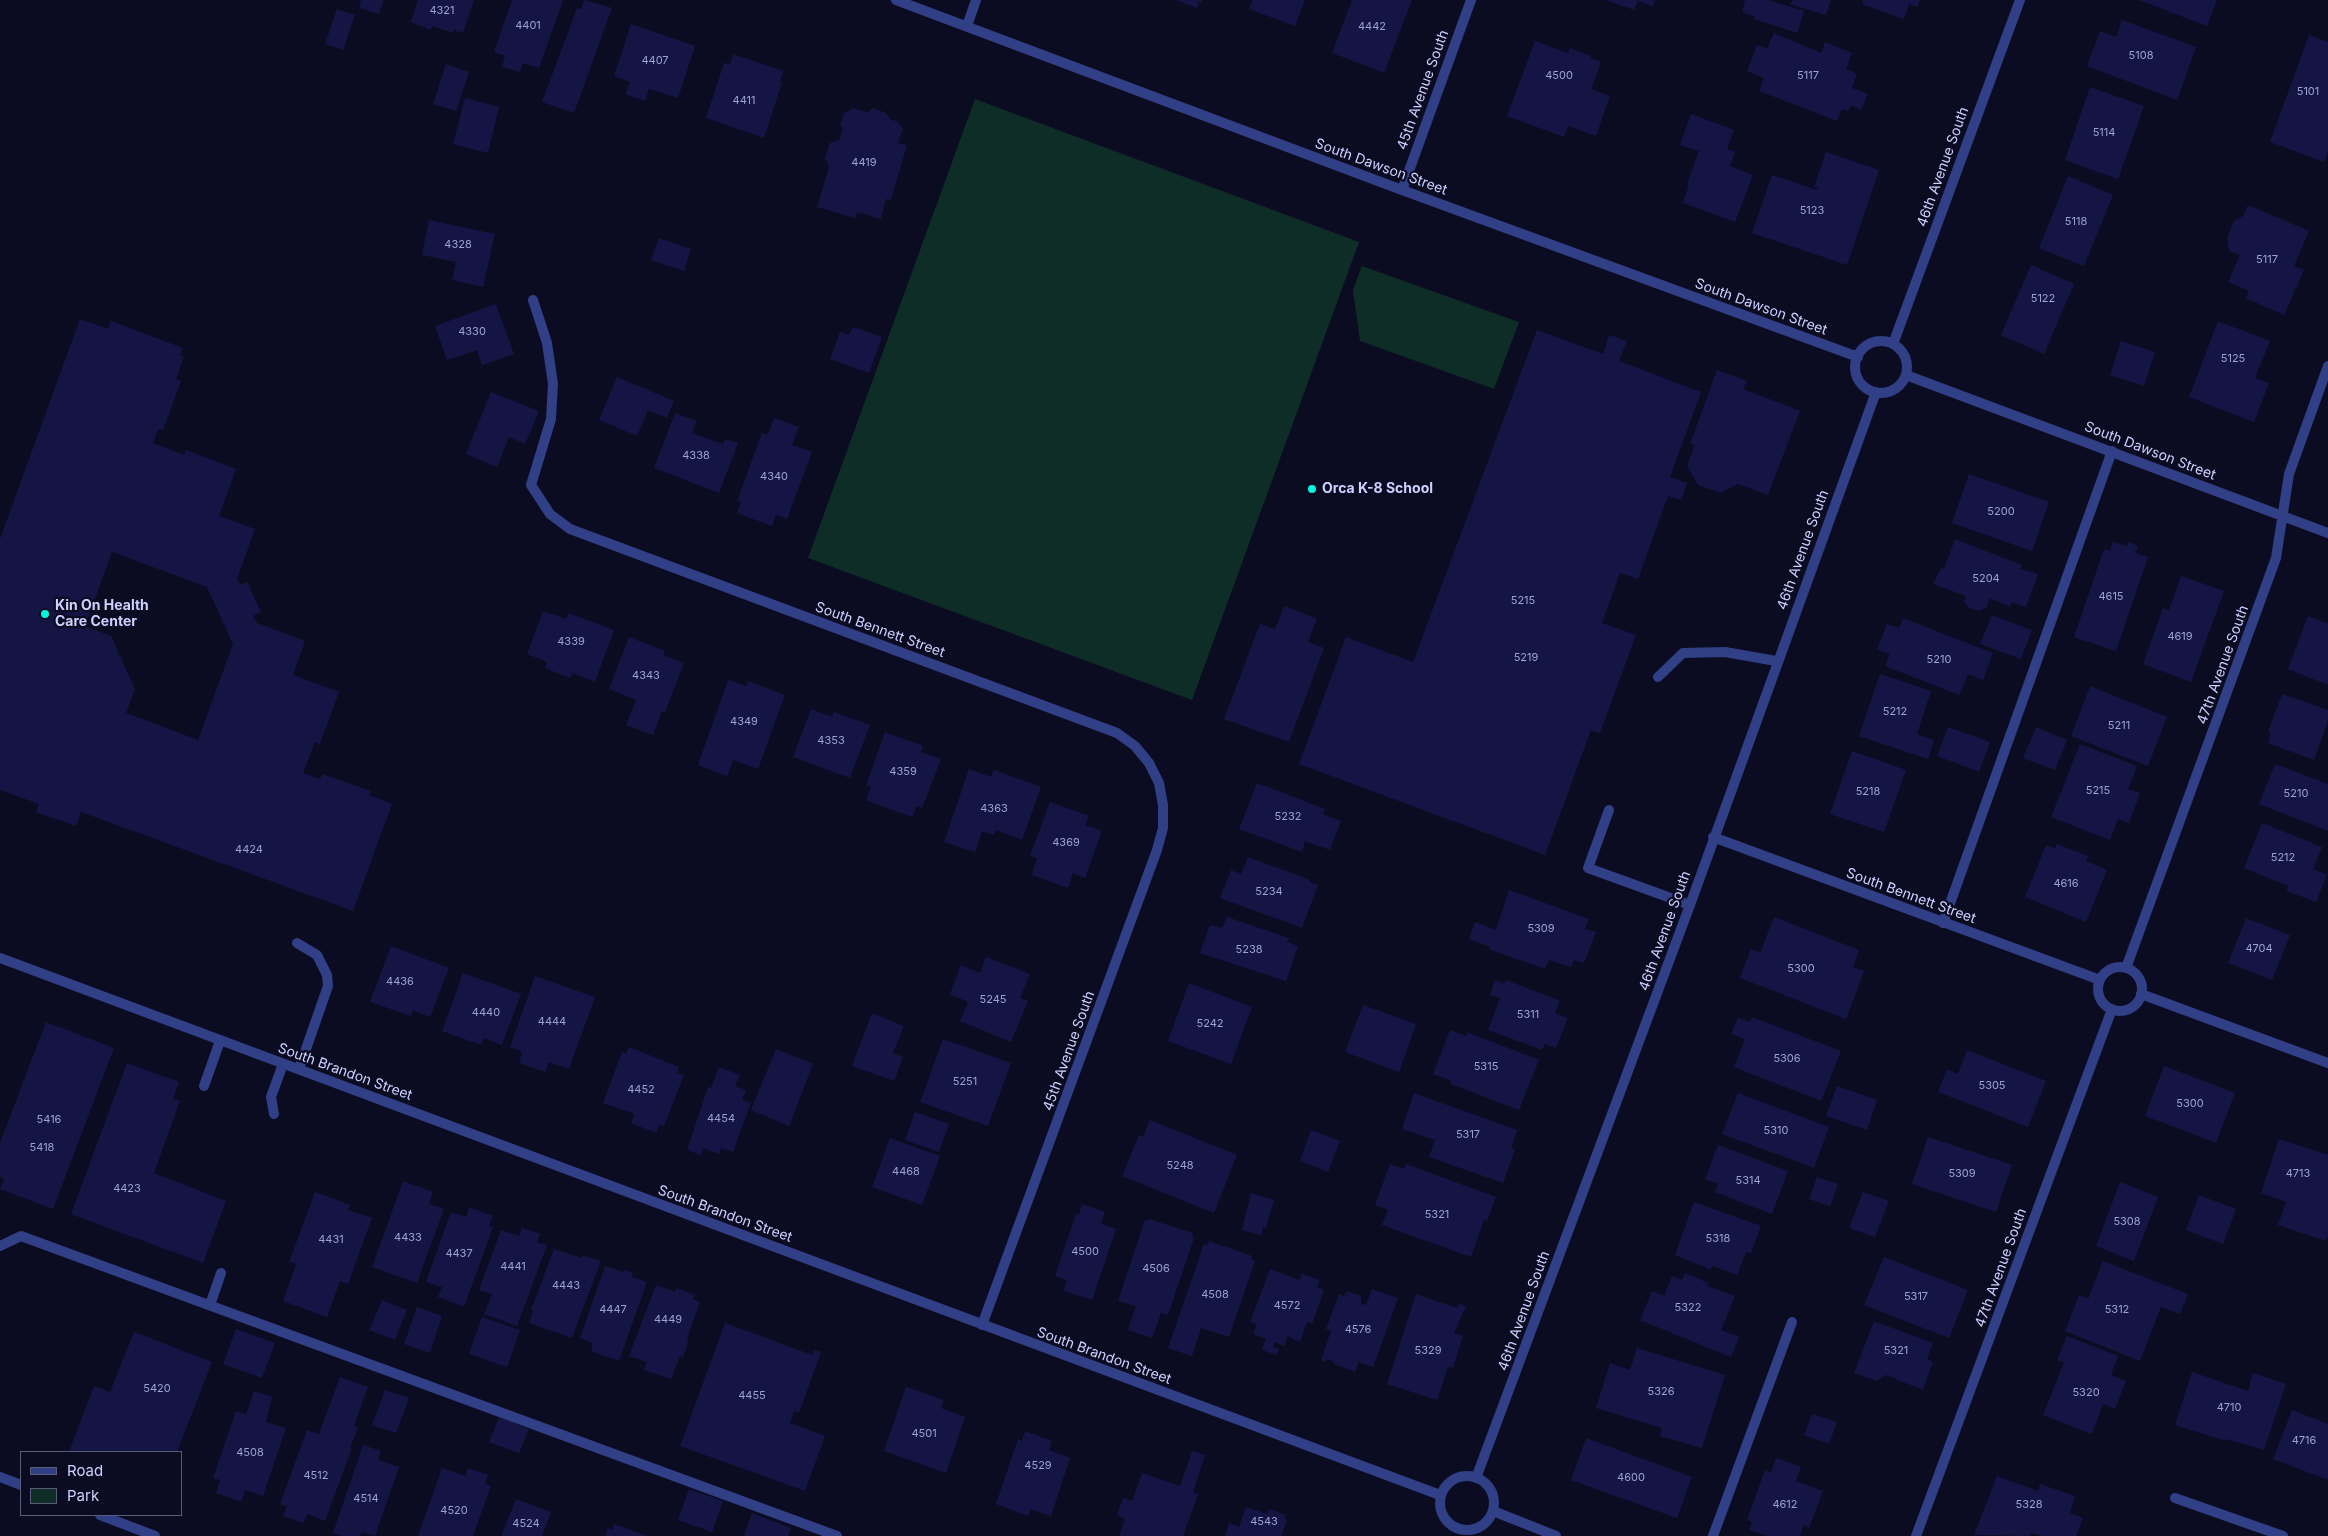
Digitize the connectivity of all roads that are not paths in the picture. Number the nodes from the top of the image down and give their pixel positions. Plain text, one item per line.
1 (896, 0) edge
2 (976, 0) edge
3 (1471, 0) edge
4 (2020, 0) edge
5 (966, 26) junction
6 (1402, 190) junction
7 (533, 300) dead end
8 (1893, 344) junction
9 (1858, 357) junction
10 (2328, 366) edge
11 (1906, 375) junction
12 (1876, 392) junction
13 (2112, 451) junction
14 (2282, 516) junction
15 (2328, 533) edge
16 (1776, 661) junction
17 (1658, 677) dead end
18 (1158, 783) joint
19 (1609, 810) dead end
20 (1713, 837) junction
21 (1690, 905) junction
22 (1943, 922) junction
23 (297, 943) dead end
24 (0, 958) edge
25 (2126, 968) junction
26 (2100, 980) junction
27 (2141, 994) junction
28 (2112, 1009) junction
29 (220, 1041) junction
30 (2328, 1063) edge
31 (283, 1064) junction
32 (299, 1070) junction
33 (204, 1086) dead end
34 (274, 1114) dead end
35 (0, 1246) edge
36 (221, 1273) dead end
37 (210, 1306) junction
38 (1792, 1322) dead end
39 (982, 1325) junction
40 (0, 1476) edge
41 (1476, 1478) junction
42 (20, 1485) edge
43 (1440, 1495) junction
44 (2175, 1498) dead end
45 (1493, 1511) junction
46 (103, 1516) edge
47 (1455, 1532) edge
48 (155, 1536) edge
49 (837, 1536) edge
50 (1556, 1536) edge
51 (1713, 1536) edge
52 (1916, 1536) edge
53 (2283, 1536) edge

1 - 5 street, South Dawson Street
2 - 5 street
3 - 6 street, 45th Avenue South
4 - 8 street, 46th Avenue South
5 - 6 street, South Dawson Street
6 - 9 street, South Dawson Street
7 - 18 street, South Bennett Street
8 - 9 street
8 - 11 street
9 - 12 street
10 - 14 street, 47th Avenue South
11 - 12 street
11 - 13 street, South Dawson Street
12 - 16 street, 46th Avenue South
13 - 14 street, South Dawson Street
13 - 22 street
14 - 15 street, South Dawson Street
14 - 25 street, 47th Avenue South
16 - 17 street
16 - 20 street, 46th Avenue South
18 - 39 street, 45th Avenue South
19 - 21 street
20 - 21 street, 46th Avenue South
20 - 22 street, South Bennett Street
21 - 41 street, 46th Avenue South
22 - 26 street, South Bennett Street
23 - 32 street
24 - 29 street, South Brandon Street
25 - 26 street
25 - 27 street
26 - 28 street
27 - 28 street
27 - 30 street
28 - 52 street, 47th Avenue South
29 - 31 street, South Brandon Street
29 - 33 street
31 - 32 street, South Brandon Street
31 - 34 street
32 - 39 street, South Brandon Street
35 - 37 street
36 - 37 street
37 - 49 street
38 - 51 street
39 - 43 street, South Brandon Street
40 - 42 street
41 - 43 street
41 - 45 street
43 - 47 street
44 - 53 street
45 - 47 street
45 - 50 street
46 - 48 street

